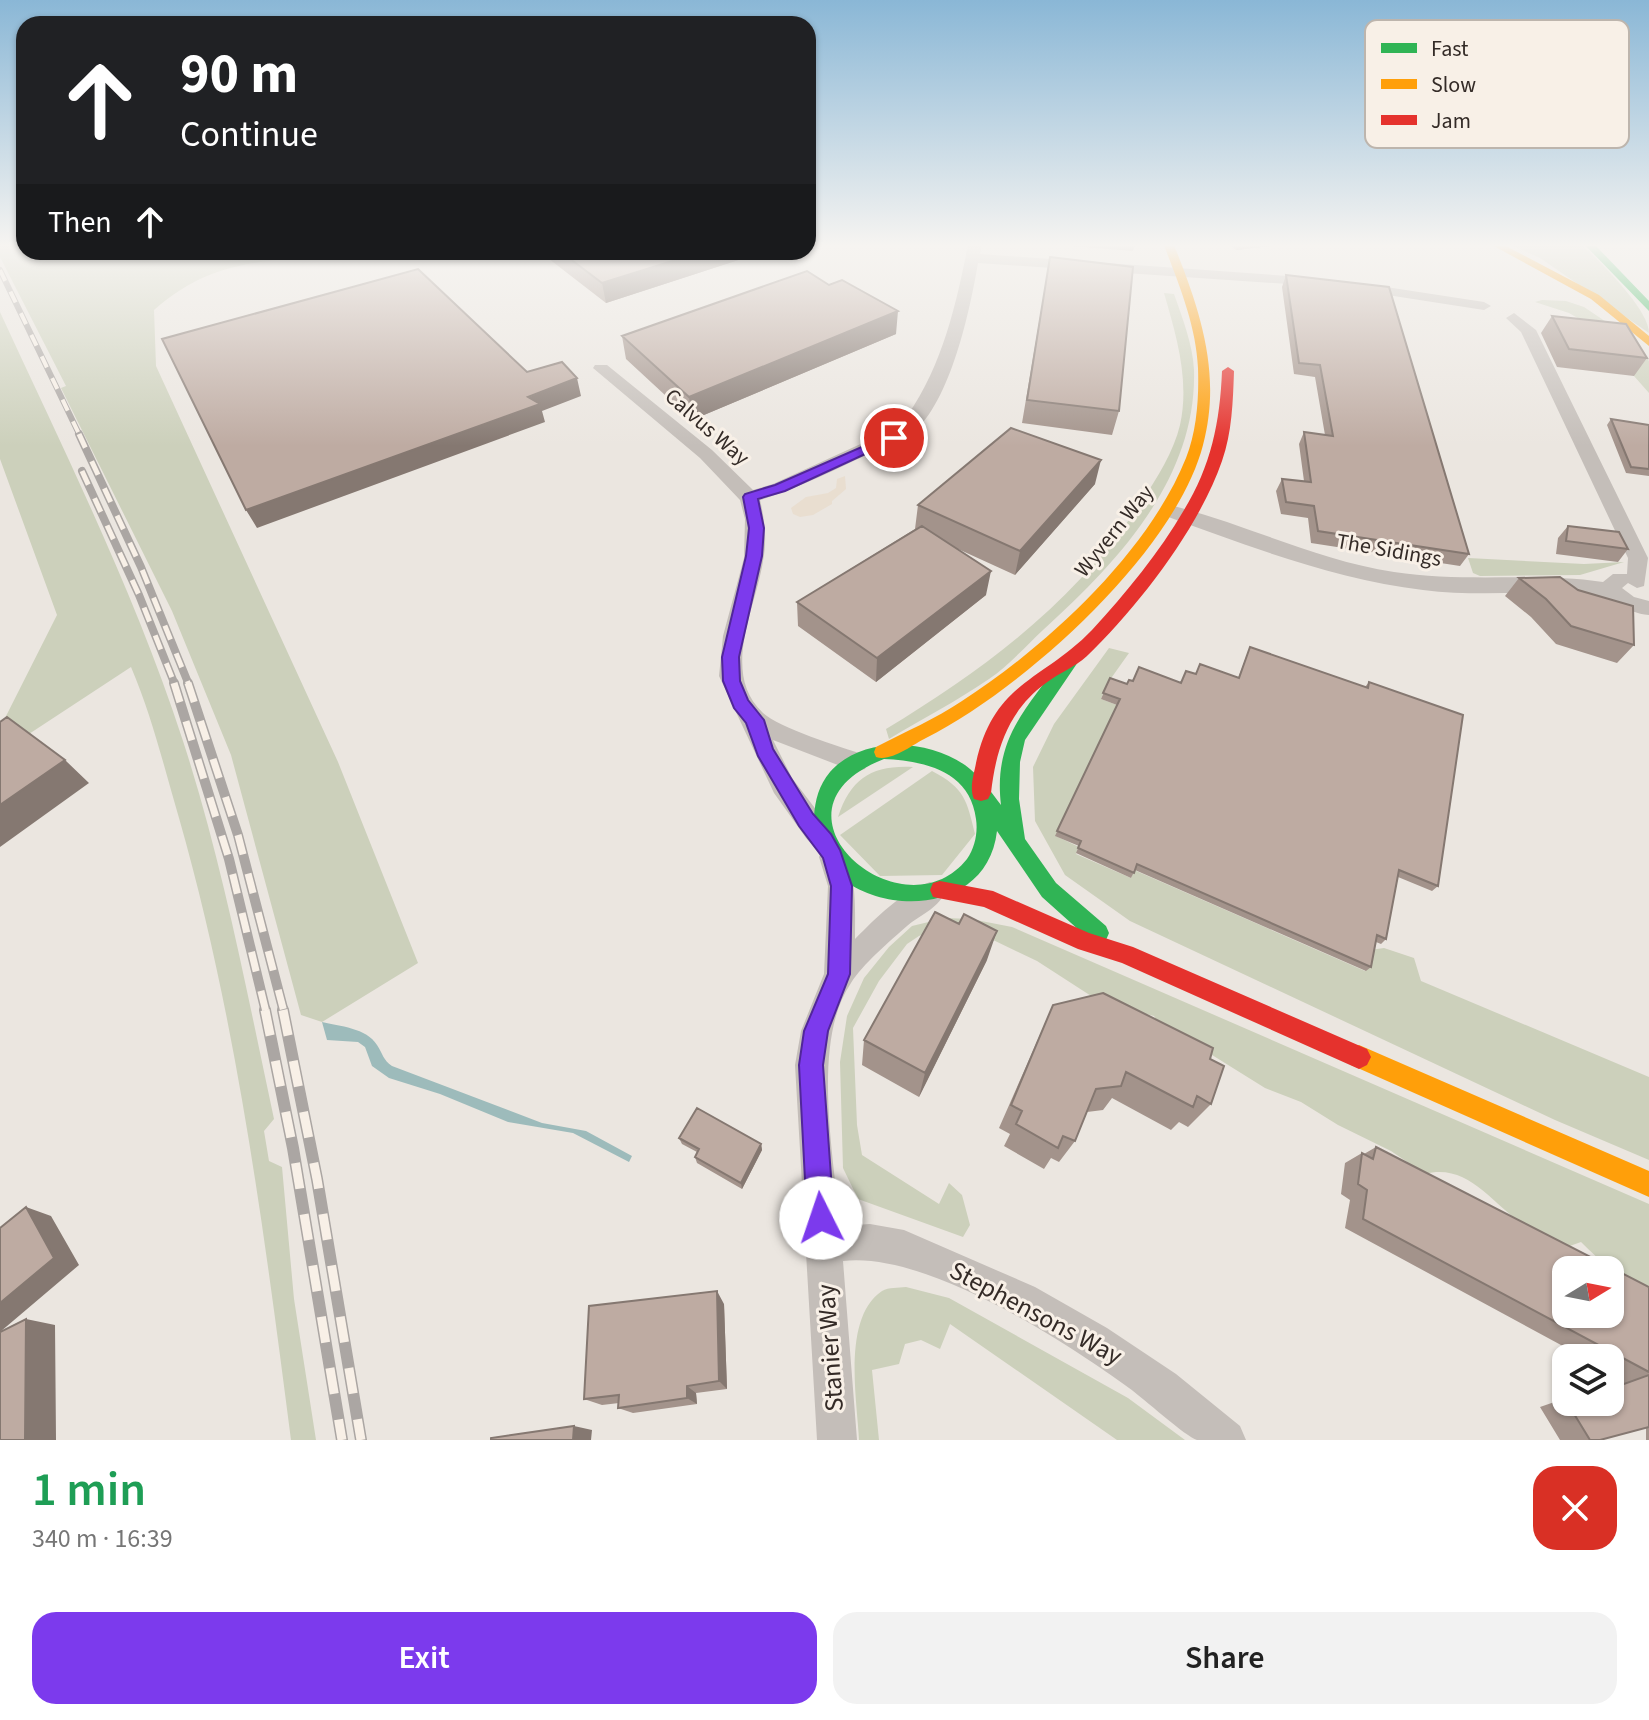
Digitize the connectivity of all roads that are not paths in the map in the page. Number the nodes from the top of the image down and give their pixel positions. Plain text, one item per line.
1 (962, 312) edge
2 (1192, 312) edge
3 (1506, 312) edge
4 (1613, 312) edge
5 (1649, 342) edge
6 (1226, 358) dead end
7 (601, 368) dead end
8 (750, 497) junction
9 (1165, 509) junction
10 (1189, 518) junction
11 (1643, 584) edge
12 (1612, 590) junction
13 (1649, 608) edge
14 (1069, 662) junction
15 (755, 720) junction
16 (883, 752) junction
17 (856, 762) junction
18 (983, 795) junction
19 (1019, 846) junction
20 (829, 848) junction
21 (937, 891) junction
22 (1125, 954) junction
23 (839, 974) junction
24 (1649, 1184) edge
25 (823, 1246) junction
26 (837, 1440) edge
27 (1226, 1440) edge

1 - 8 street
2 - 9 main road, Wyvern Way
3 - 11 street
4 - 5 main road
6 - 10 main road
7 - 8 street, Calvus Way
8 - 15 street, Calvus Way
9 - 10 street, The Sidings
9 - 16 main road, Wyvern Way
10 - 12 street, The Sidings
10 - 14 main road
11 - 12 street
12 - 13 street
14 - 18 main road
14 - 19 main road
15 - 17 street
15 - 20 street, Calvus Way
16 - 17 main road
16 - 18 main road
17 - 20 main road
18 - 19 main road
18 - 21 main road
19 - 22 main road
20 - 21 main road
20 - 23 street, Stanier Way
21 - 22 main road
21 - 23 street, Stanier Way
22 - 24 main road
23 - 25 street, Stanier Way
25 - 26 street, Stanier Way
25 - 27 street, Stephensons Way

